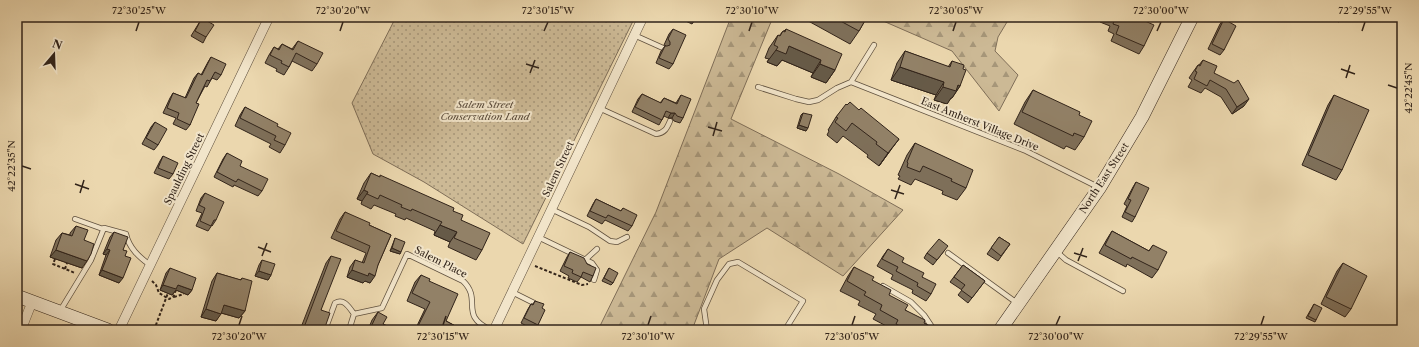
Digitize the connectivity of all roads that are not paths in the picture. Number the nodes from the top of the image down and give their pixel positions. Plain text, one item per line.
1 (269, 17) edge
2 (643, 17) edge
3 (1192, 17) edge
4 (634, 35) junction
5 (874, 45) dead end
6 (663, 48) edge
7 (851, 82) junction
8 (758, 87) dead end
9 (600, 108) junction
10 (670, 121) dead end
11 (1100, 187) junction
12 (551, 209) junction
13 (74, 219) dead end
14 (103, 229) junction
15 (626, 237) dead end
16 (538, 238) junction
17 (597, 249) dead end
18 (1055, 251) junction
19 (948, 253) edge
20 (585, 260) junction
21 (150, 265) junction
22 (594, 280) edge
23 (875, 282) edge
24 (1123, 291) dead end
25 (512, 292) junction
26 (17, 296) edge
27 (32, 302) junction
28 (534, 303) edge
29 (1018, 304) junction
30 (59, 312) junction
31 (354, 314) junction
32 (21, 330) edge
33 (108, 330) edge
34 (119, 330) edge
35 (324, 330) edge
36 (349, 330) edge
37 (490, 330) edge
38 (494, 330) edge
39 (708, 330) edge
40 (785, 330) edge
41 (934, 330) edge
42 (1000, 330) edge

1 - 21 street, Spaulding Street
2 - 4 street, Salem Street
3 - 11 main road, North East Street
4 - 6 lane
4 - 9 street, Salem Street
5 - 7 lane
7 - 8 lane
7 - 11 lane, East Amherst Village Drive
9 - 10 lane
9 - 12 street, Salem Street
11 - 18 main road, North East Street
12 - 15 lane
12 - 16 street, Salem Street
13 - 14 lane
14 - 21 lane
14 - 30 lane
16 - 20 lane
16 - 25 street, Salem Street
17 - 20 lane
18 - 24 lane
18 - 29 main road, North East Street
19 - 29 lane
20 - 22 lane
21 - 34 street, Spaulding Street
23 - 41 lane
25 - 28 lane
25 - 38 street, Salem Street
26 - 27 main road
27 - 30 main road
27 - 32 street
29 - 42 main road, North East Street
30 - 33 main road
31 - 35 lane
31 - 36 lane
31 - 37 lane, Salem Place
39 - 40 lane

